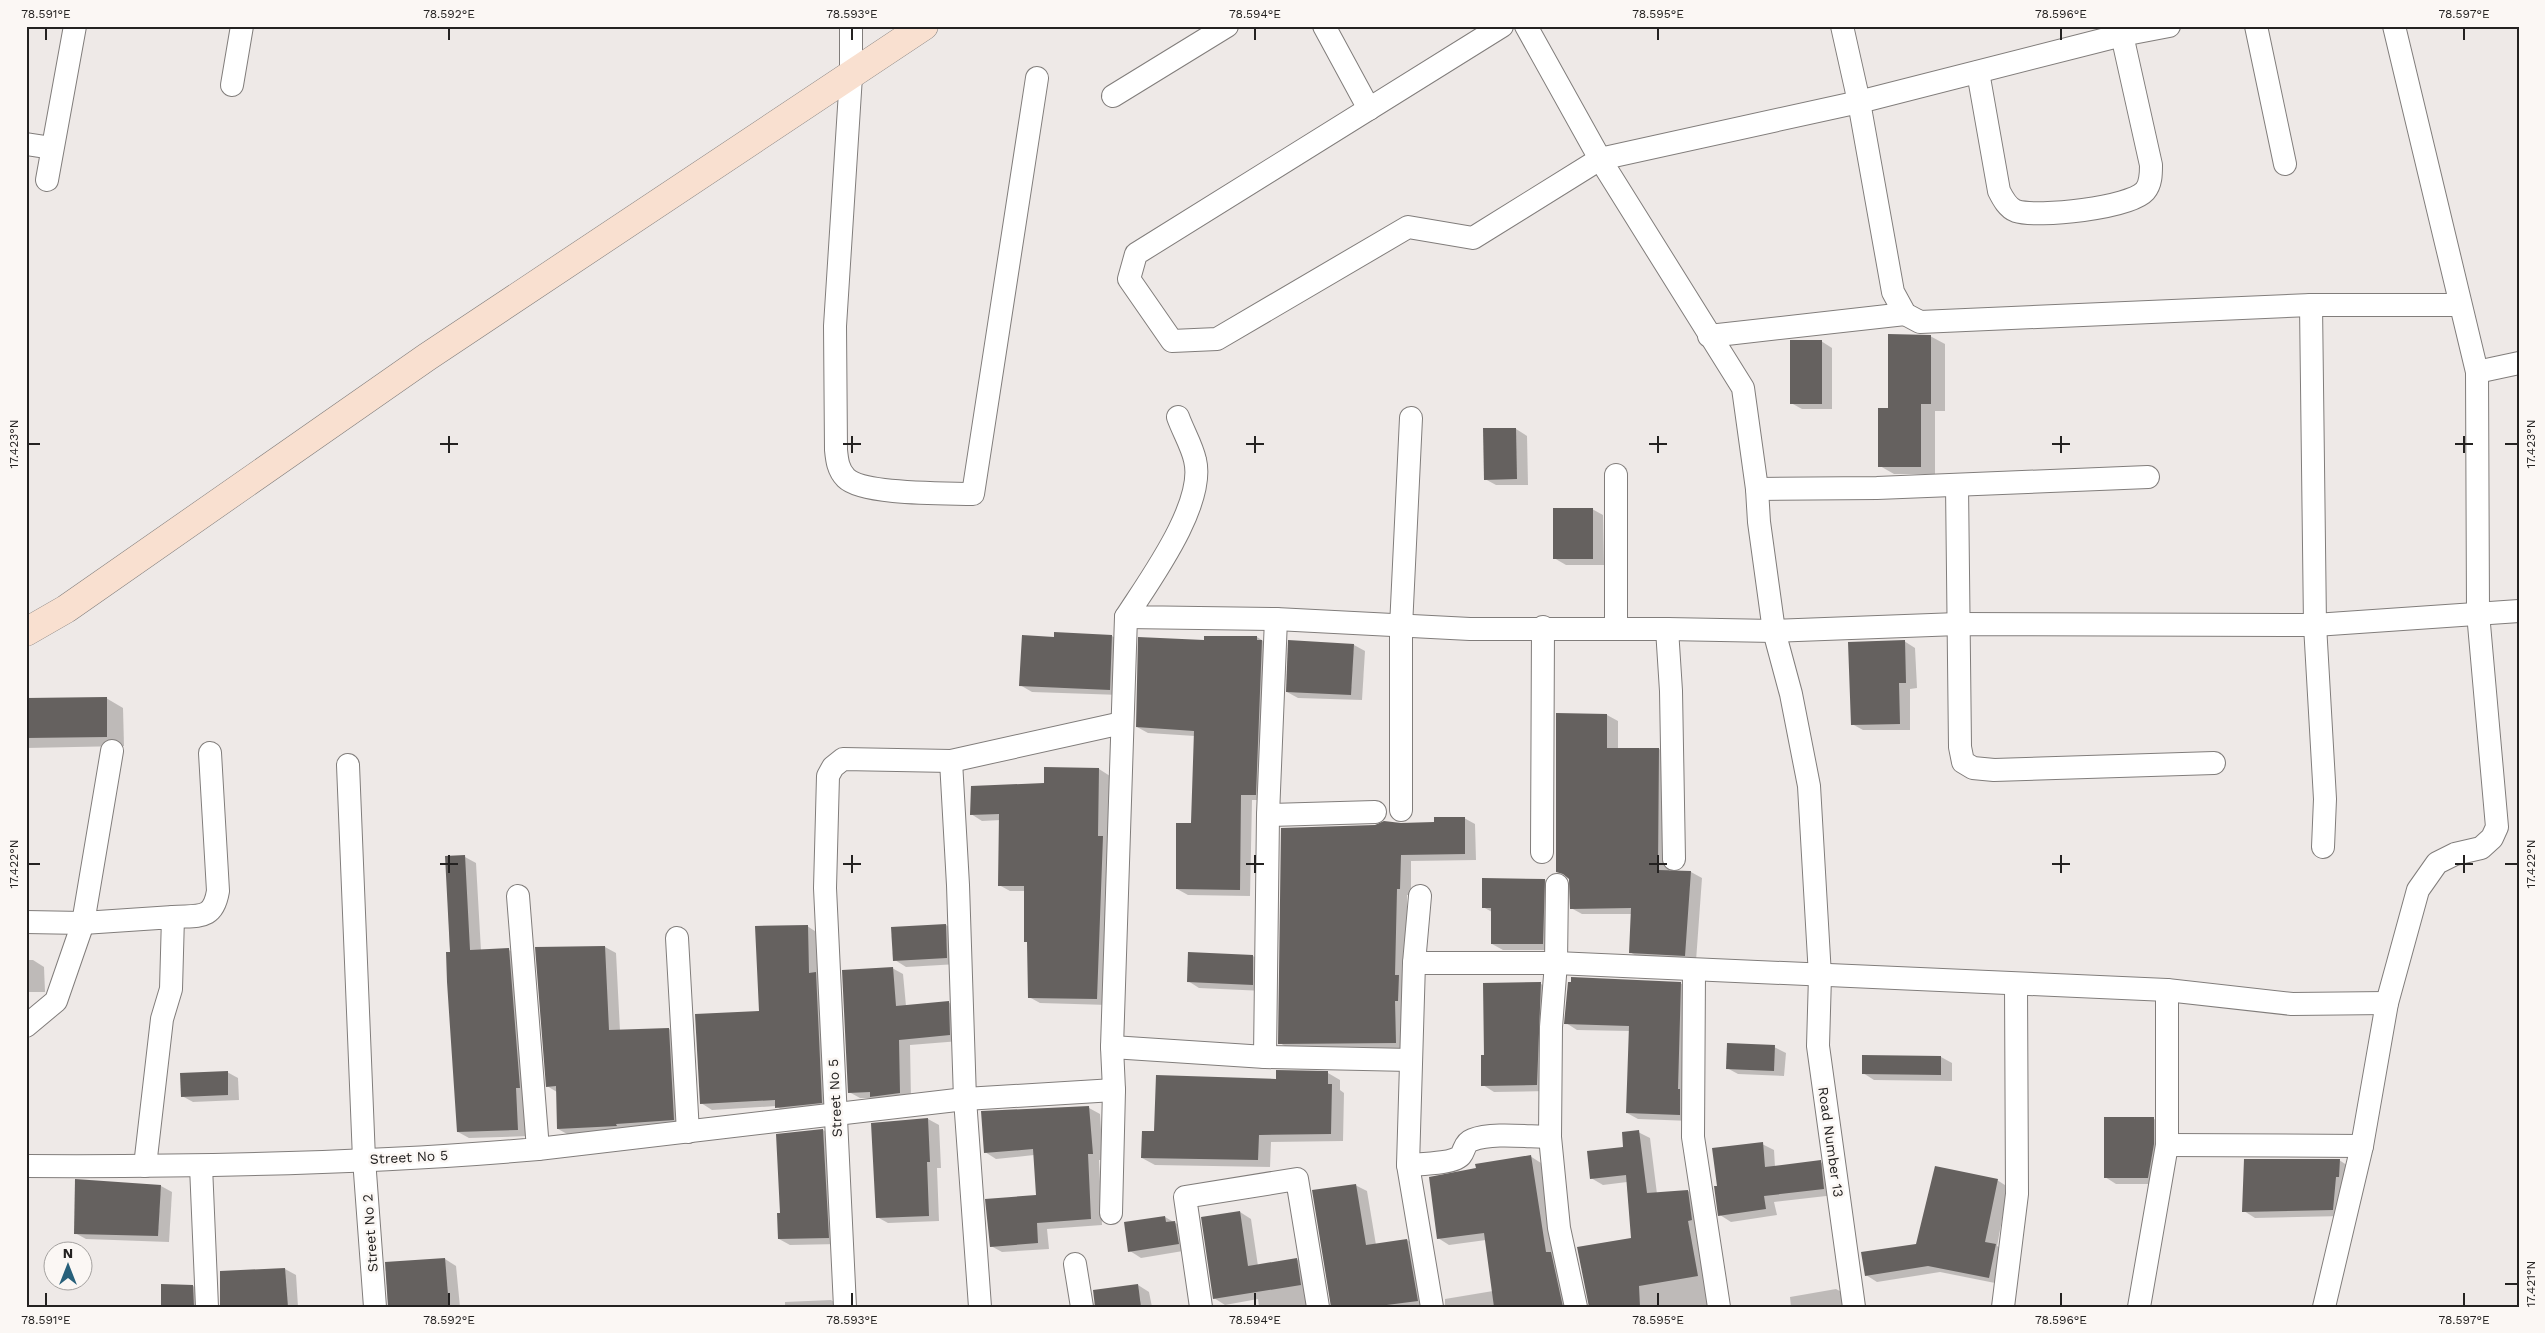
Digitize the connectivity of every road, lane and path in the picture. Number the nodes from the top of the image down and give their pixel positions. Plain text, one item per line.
1 (75, 26) edge
2 (242, 26) edge
3 (851, 26) edge
4 (924, 26) edge
5 (1227, 26) edge
6 (1324, 26) edge
7 (1502, 26) edge
8 (1526, 26) edge
9 (1842, 26) edge
10 (2169, 26) edge
11 (2256, 26) edge
12 (2394, 26) edge
13 (2121, 31) edge
14 (1978, 72) junction
15 (851, 76) junction
16 (1036, 78) dead end
17 (232, 85) dead end
18 (1114, 96) dead end
19 (1859, 102) junction
20 (1369, 109) junction
21 (26, 144) edge
22 (52, 148) junction
23 (1600, 159) junction
24 (2286, 164) dead end
25 (47, 180) dead end
26 (2311, 305) junction
27 (2459, 305) junction
28 (1905, 314) junction
29 (1709, 336) junction
30 (2519, 363) edge
31 (2477, 372) junction
32 (1178, 417) dead end
33 (1411, 418) dead end
34 (1616, 474) dead end
35 (2148, 477) dead end
36 (1957, 485) junction
37 (1758, 489) junction
38 (2519, 611) edge
39 (2478, 613) junction
40 (1126, 617) junction
41 (1276, 619) junction
42 (1958, 624) junction
43 (2315, 625) junction
44 (1401, 627) junction
45 (1543, 627) junction
46 (1616, 627) junction
47 (1667, 629) junction
48 (1774, 631) junction
49 (26, 632) edge
50 (1122, 723) junction
51 (112, 751) dead end
52 (210, 753) dead end
53 (951, 761) junction
54 (2214, 763) dead end
55 (348, 765) dead end
56 (1401, 810) dead end
57 (1375, 812) dead end
58 (1268, 815) junction
59 (2323, 847) dead end
60 (1542, 852) dead end
61 (1674, 859) dead end
62 (1557, 885) dead end
63 (518, 896) dead end
64 (1420, 896) dead end
65 (173, 917) junction
66 (26, 922) edge
67 (83, 923) junction
68 (677, 938) dead end
69 (1414, 963) junction
70 (1556, 963) junction
71 (1694, 971) junction
72 (1820, 976) junction
73 (2016, 984) junction
74 (2167, 990) junction
75 (2387, 1004) junction
76 (26, 1026) edge
77 (1112, 1047) junction
78 (1265, 1057) junction
79 (1410, 1060) junction
80 (1114, 1090) junction
81 (965, 1099) junction
82 (836, 1113) junction
83 (688, 1132) junction
84 (1550, 1137) junction
85 (2167, 1145) junction
86 (2362, 1146) junction
87 (538, 1149) junction
88 (364, 1159) junction
89 (1408, 1165) junction
90 (26, 1166) edge
91 (145, 1166) junction
92 (201, 1166) junction
93 (1111, 1212) dead end
94 (1075, 1264) dead end
95 (207, 1307) edge
96 (375, 1307) edge
97 (845, 1307) edge
98 (980, 1307) edge
99 (1082, 1307) edge
100 (1201, 1307) edge
101 (1318, 1307) edge
102 (1432, 1307) edge
103 (1576, 1307) edge
104 (1719, 1307) edge
105 (1854, 1307) edge
106 (2003, 1307) edge
107 (2139, 1307) edge
108 (2324, 1307) edge

1 - 22 street
2 - 17 street
3 - 15 street
4 - 15 street
5 - 18 street
6 - 20 street
7 - 20 street
8 - 23 street, Road Number 13
9 - 19 street
10 - 13 street
11 - 24 street
12 - 27 street
13 - 14 street
13 - 14 street
14 - 19 street
15 - 16 street
15 - 49 street
19 - 23 street
19 - 28 street
20 - 23 street
21 - 22 street
22 - 25 street
23 - 29 street, Road Number 13
26 - 27 street
26 - 28 street
26 - 43 street
27 - 31 street
28 - 29 street
29 - 37 street, Road Number 13
30 - 31 street
31 - 39 street
32 - 40 street
33 - 44 street
34 - 46 street
35 - 36 street
36 - 37 street
36 - 42 street
37 - 48 street, Road Number 13
38 - 39 street
39 - 43 street
39 - 75 street
40 - 41 street
40 - 50 street
41 - 44 street
41 - 58 street
42 - 43 street
42 - 48 street
42 - 54 street
43 - 59 street
44 - 45 street
44 - 56 street
45 - 46 street
45 - 60 street
46 - 47 street
47 - 48 street
47 - 61 street
48 - 72 street, Road Number 13
50 - 53 street, Street No 5
50 - 77 street
51 - 67 street
52 - 65 street
53 - 81 street
53 - 82 street, Street No 5
55 - 88 street, Street No 2
57 - 58 street
58 - 78 street
62 - 70 street
63 - 87 street
64 - 69 street
65 - 67 street
65 - 91 street
66 - 67 street
67 - 76 street
68 - 83 street
69 - 70 street
69 - 79 street
70 - 71 street
70 - 84 street
71 - 72 street
71 - 104 street
72 - 73 street
72 - 105 street, Road Number 13
73 - 74 street
73 - 106 street
74 - 75 street
74 - 85 street
75 - 86 street
77 - 78 street
77 - 80 street
78 - 79 street
79 - 89 street
80 - 81 street, Street No 5
80 - 93 street
81 - 82 street, Street No 5
81 - 98 street
82 - 83 street, Street No 5
82 - 97 street, Street No 5
83 - 87 street, Street No 5
84 - 89 street
84 - 103 street
85 - 86 street
85 - 107 street
86 - 108 street
87 - 88 street, Street No 5
88 - 92 street, Street No 5
88 - 96 street, Street No 2
89 - 102 street
90 - 91 street, Street No 5
91 - 92 street, Street No 5
92 - 95 street
94 - 99 street
100 - 101 street

